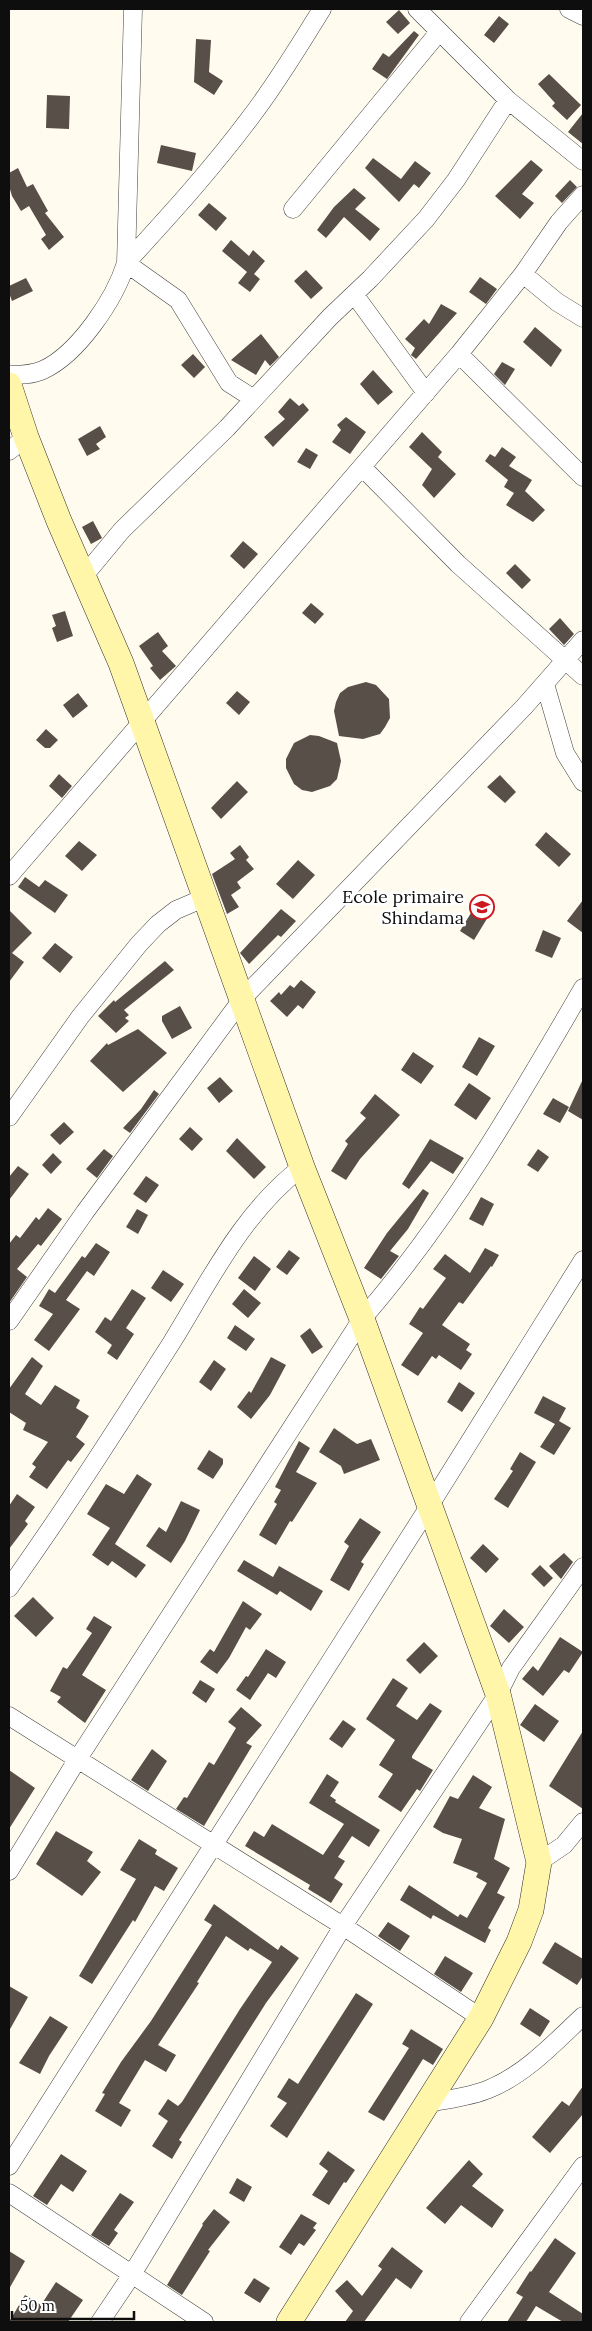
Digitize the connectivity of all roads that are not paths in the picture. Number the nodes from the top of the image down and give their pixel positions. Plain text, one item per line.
1 (133, 9) edge
2 (322, 9) edge
3 (417, 9) edge
4 (570, 9) edge
5 (583, 16) edge
6 (439, 32) junction
7 (508, 100) junction
8 (583, 161) edge
9 (583, 194) edge
10 (293, 209) dead end
11 (126, 263) junction
12 (523, 274) junction
13 (354, 294) junction
14 (583, 318) edge
15 (459, 354) junction
16 (9, 375) edge
17 (9, 385) edge
18 (426, 394) junction
19 (254, 399) junction
20 (18, 444) edge
21 (362, 467) junction
22 (583, 477) edge
23 (83, 577) junction
24 (583, 640) edge
25 (566, 659) junction
26 (583, 676) edge
27 (545, 684) junction
28 (143, 722) junction
29 (583, 782) edge
30 (9, 876) edge
31 (204, 898) junction
32 (583, 988) edge
33 (243, 998) junction
34 (9, 1117) edge
35 (302, 1167) junction
36 (583, 1260) edge
37 (362, 1319) junction
38 (9, 1322) edge
39 (430, 1506) junction
40 (583, 1567) edge
41 (9, 1588) edge
42 (498, 1694) junction
43 (9, 1716) edge
44 (77, 1760) junction
45 (583, 1822) edge
46 (214, 1844) junction
47 (539, 1862) junction
48 (9, 1872) edge
49 (343, 1926) junction
50 (583, 2016) edge
51 (481, 2018) junction
52 (429, 2103) junction
53 (9, 2166) edge
54 (583, 2166) edge
55 (9, 2193) edge
56 (131, 2276) junction
57 (100, 2322) edge
58 (204, 2322) edge
59 (289, 2322) edge
60 (469, 2322) edge

1 - 11 street
2 - 11 street
3 - 6 street
4 - 5 street
6 - 7 street
6 - 10 street
7 - 8 street
7 - 13 street
9 - 12 street
11 - 16 street
11 - 19 street
12 - 14 street
12 - 15 street
13 - 18 street
13 - 19 street
15 - 18 street
15 - 22 street
17 - 20 street
18 - 21 street
19 - 23 street
20 - 23 street
21 - 25 street
21 - 28 street
23 - 28 street
24 - 25 street
25 - 26 street
25 - 27 street
27 - 29 street
27 - 33 street
28 - 30 street
28 - 31 street
31 - 33 street
31 - 34 street
32 - 37 street
33 - 35 street
33 - 38 street
35 - 37 street
35 - 41 street
36 - 39 street
37 - 39 street
37 - 44 street
39 - 42 street
39 - 46 street
40 - 42 street
42 - 47 street
42 - 49 street
43 - 44 street
44 - 46 street
44 - 48 street
45 - 47 street
46 - 49 street
46 - 53 street
47 - 51 street
49 - 51 street
49 - 56 street
50 - 52 street
51 - 52 street
52 - 59 street
54 - 60 street
55 - 56 street
56 - 57 street
56 - 58 street

